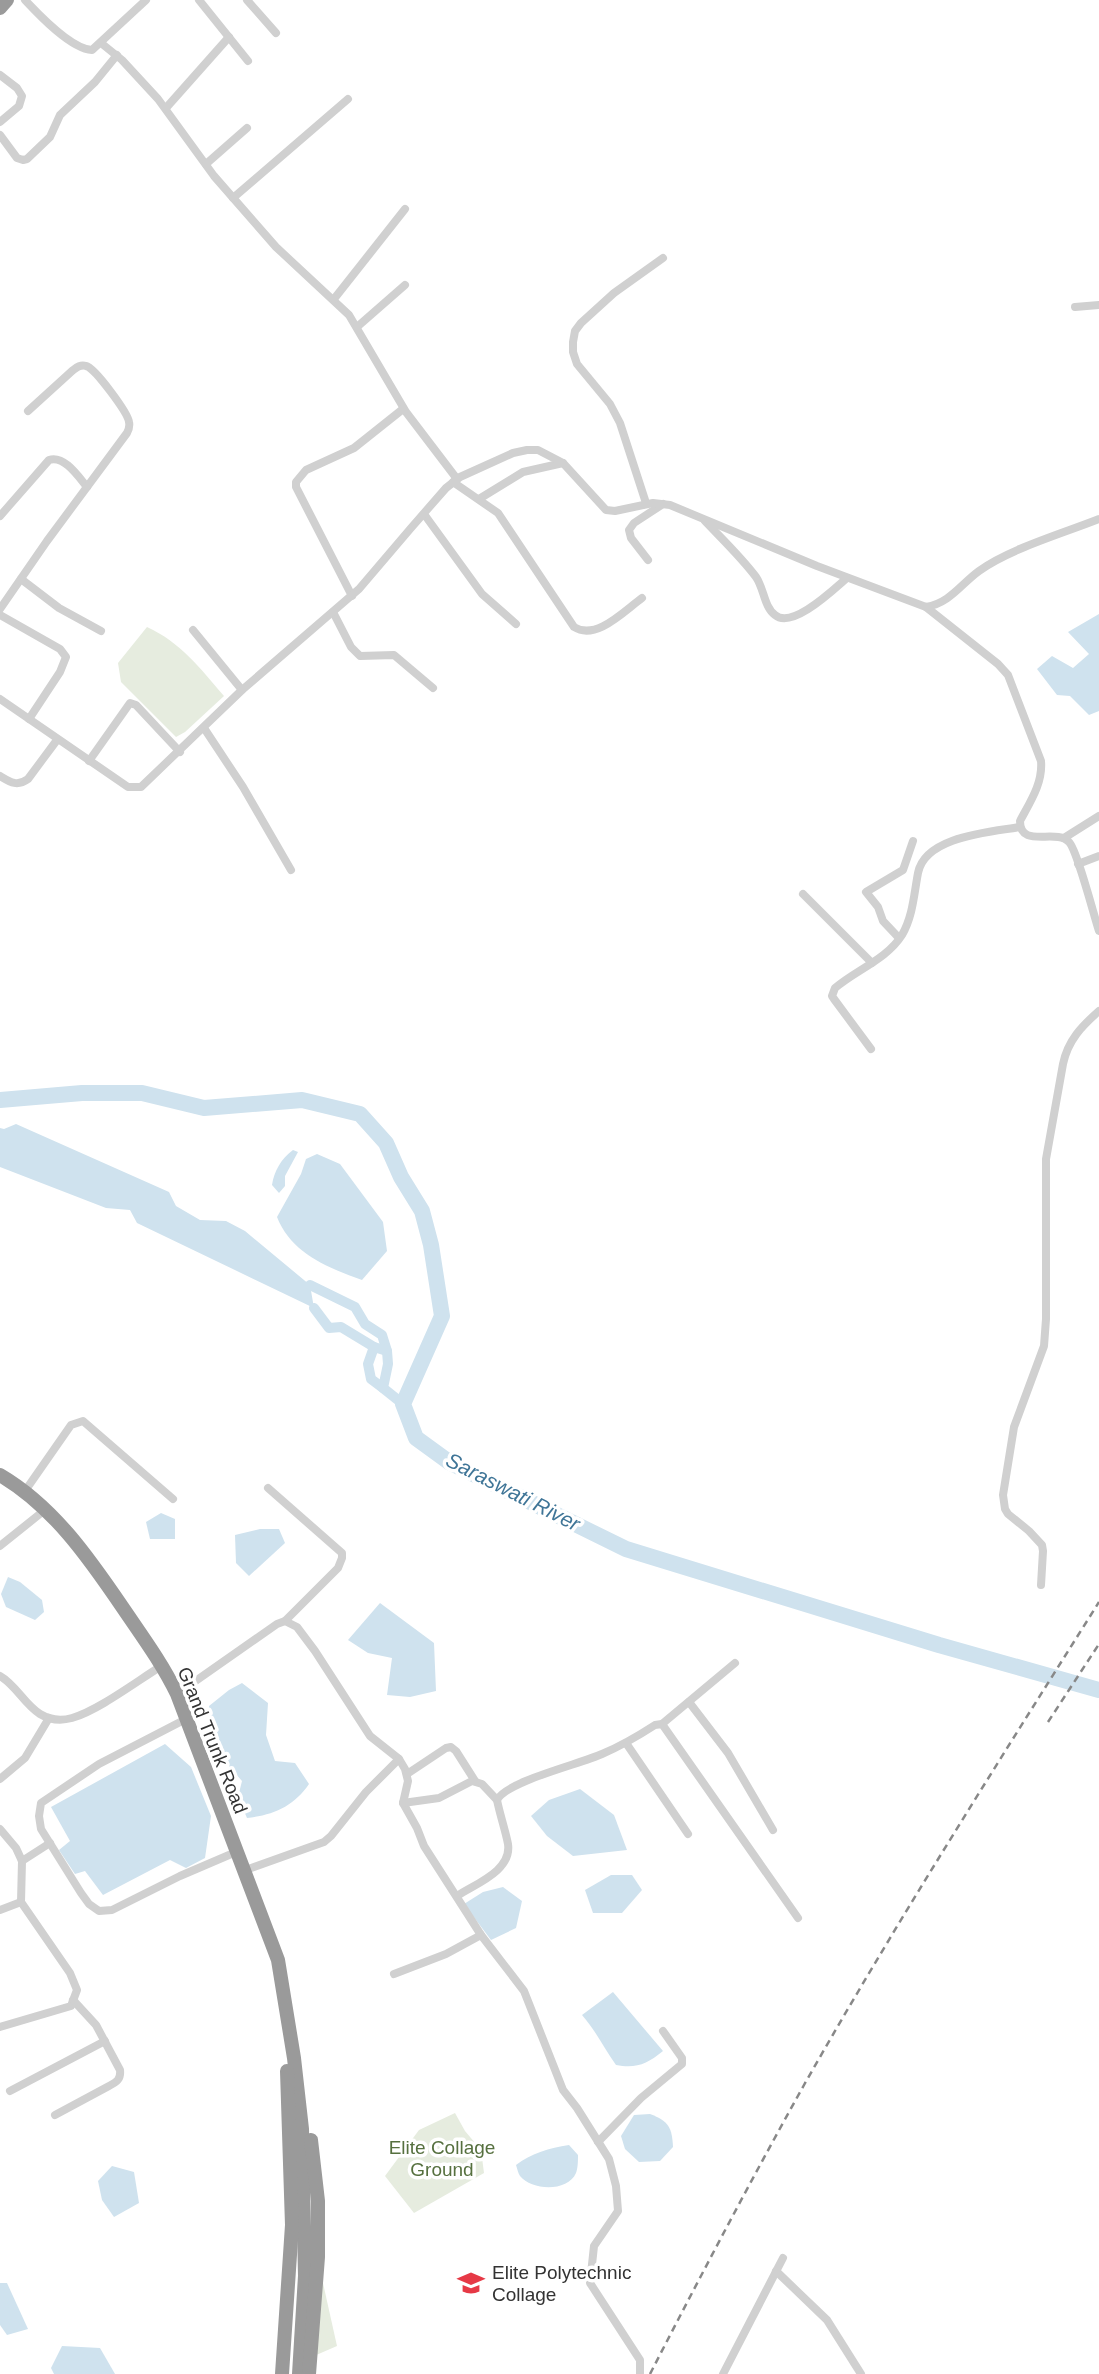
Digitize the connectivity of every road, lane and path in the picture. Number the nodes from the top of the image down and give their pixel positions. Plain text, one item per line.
1 (7, 0) edge
2 (25, 0) edge
3 (146, 0) edge
4 (199, 0) edge
5 (247, 0) edge
6 (0, 8) edge
7 (276, 33) dead end
8 (229, 37) junction
9 (101, 43) junction
10 (117, 55) junction
11 (248, 61) dead end
12 (0, 75) edge
13 (348, 99) dead end
14 (166, 108) junction
15 (0, 122) edge
16 (247, 128) dead end
17 (0, 135) edge
18 (206, 164) junction
19 (233, 198) junction
20 (405, 209) dead end
21 (663, 258) dead end
22 (405, 285) dead end
23 (334, 299) junction
24 (1099, 305) edge
25 (1075, 307) dead end
26 (357, 327) junction
27 (404, 409) junction
28 (28, 411) dead end
29 (563, 463) junction
30 (455, 481) junction
31 (88, 486) junction
32 (479, 499) junction
33 (646, 503) junction
34 (663, 503) junction
35 (424, 514) junction
36 (0, 516) edge
37 (703, 518) junction
38 (1099, 519) edge
39 (648, 560) dead end
40 (847, 578) junction
41 (21, 579) junction
42 (352, 596) junction
43 (642, 598) dead end
44 (926, 607) junction
45 (0, 609) edge
46 (333, 612) junction
47 (0, 615) edge
48 (516, 624) dead end
49 (193, 630) dead end
50 (101, 631) dead end
51 (433, 688) dead end
52 (242, 691) junction
53 (0, 699) edge
54 (29, 719) junction
55 (204, 728) junction
56 (57, 740) junction
57 (180, 752) junction
58 (89, 761) junction
59 (0, 776) edge
60 (1099, 816) edge
61 (1020, 827) junction
62 (1064, 838) junction
63 (913, 841) dead end
64 (1099, 856) edge
65 (1078, 864) junction
66 (291, 870) dead end
67 (803, 894) dead end
68 (1099, 931) edge
69 (899, 938) junction
70 (872, 963) junction
71 (1099, 1011) edge
72 (870, 1049) dead end
73 (0, 1475) edge
74 (268, 1488) dead end
75 (25, 1491) junction
76 (173, 1499) dead end
77 (46, 1509) junction
78 (0, 1546) edge
79 (1041, 1585) dead end
80 (285, 1621) junction
81 (735, 1663) dead end
82 (163, 1665) junction
83 (0, 1676) edge
84 (177, 1694) junction
85 (689, 1702) junction
86 (49, 1718) junction
87 (186, 1719) junction
88 (662, 1724) junction
89 (626, 1743) junction
90 (398, 1759) junction
91 (407, 1774) junction
92 (0, 1779) edge
93 (475, 1781) junction
94 (498, 1800) junction
95 (403, 1802) junction
96 (0, 1829) edge
97 (773, 1830) dead end
98 (688, 1834) dead end
99 (50, 1843) junction
100 (236, 1852) junction
101 (22, 1861) junction
102 (243, 1871) junction
103 (457, 1896) junction
104 (21, 1902) junction
105 (0, 1910) edge
106 (798, 1918) dead end
107 (481, 1935) junction
108 (278, 1960) junction
109 (394, 1975) dead end
110 (74, 2000) junction
111 (0, 2027) edge
112 (289, 2030) junction
113 (663, 2031) dead end
114 (105, 2041) junction
115 (10, 2091) dead end
116 (55, 2115) dead end
117 (598, 2142) junction
118 (316, 2182) junction
119 (312, 2201) junction
120 (783, 2258) dead end
121 (776, 2271) junction
122 (282, 2374) edge
123 (299, 2374) edge
124 (309, 2374) edge
125 (318, 2374) edge
126 (640, 2374) edge
127 (723, 2374) edge
128 (860, 2374) edge

1 - 6 highway
2 - 9 street
3 - 9 street
4 - 8 street
5 - 7 street
8 - 11 street
8 - 14 street
9 - 10 street
10 - 14 street
10 - 17 street
12 - 15 street
13 - 19 street
14 - 18 street
16 - 18 street
18 - 19 street
19 - 23 street
20 - 23 street
21 - 33 street
22 - 26 street
23 - 26 street
24 - 25 street
26 - 27 street
27 - 30 street
27 - 42 street
28 - 31 street
29 - 30 street
29 - 32 street
29 - 33 street
30 - 32 street
30 - 35 street
31 - 36 street
31 - 41 street
32 - 43 street
33 - 34 street
34 - 37 street
34 - 39 street
35 - 42 street
35 - 48 street
37 - 40 street
37 - 40 street
38 - 44 street
40 - 44 street
41 - 45 street
41 - 50 street
42 - 46 street
44 - 61 street
46 - 51 street
46 - 52 street
47 - 54 street
49 - 52 street
52 - 55 street
53 - 54 street
54 - 56 street
55 - 57 street
55 - 66 street
56 - 58 street
56 - 59 street
57 - 58 street
57 - 58 street
60 - 62 street
61 - 62 street
61 - 69 street
62 - 65 street
63 - 69 street
64 - 65 street
65 - 68 street
67 - 70 street
69 - 70 street
70 - 72 street
71 - 79 street
73 - 75 highway, Grand Trunk Road
74 - 80 street
75 - 76 street
75 - 77 highway, Grand Trunk Road
77 - 78 street
77 - 82 highway, Grand Trunk Road
80 - 84 street
80 - 90 street
81 - 85 street
82 - 84 highway, Grand Trunk Road
82 - 86 street
83 - 86 street
84 - 87 highway, Grand Trunk Road
85 - 88 street
85 - 97 street
86 - 92 street
87 - 99 street
87 - 100 highway, Grand Trunk Road
88 - 89 street
88 - 106 street
89 - 94 street
89 - 98 street
90 - 91 street
90 - 102 street
91 - 93 street
91 - 95 street
93 - 94 street
93 - 95 street
94 - 103 street
95 - 103 street
96 - 101 street
99 - 100 street
99 - 101 street
100 - 102 highway, Grand Trunk Road
101 - 104 street
102 - 108 highway, Grand Trunk Road
103 - 107 street
104 - 105 street
104 - 110 street
107 - 109 street
107 - 117 street
108 - 112 highway, Grand Trunk Road
108 - 118 highway
110 - 111 street
110 - 114 street
112 - 119 highway
112 - 122 highway
113 - 117 street
114 - 115 street
114 - 116 street
117 - 126 street
118 - 119 highway
118 - 125 highway
119 - 123 highway
119 - 124 highway
120 - 121 street
121 - 127 street
121 - 128 street

